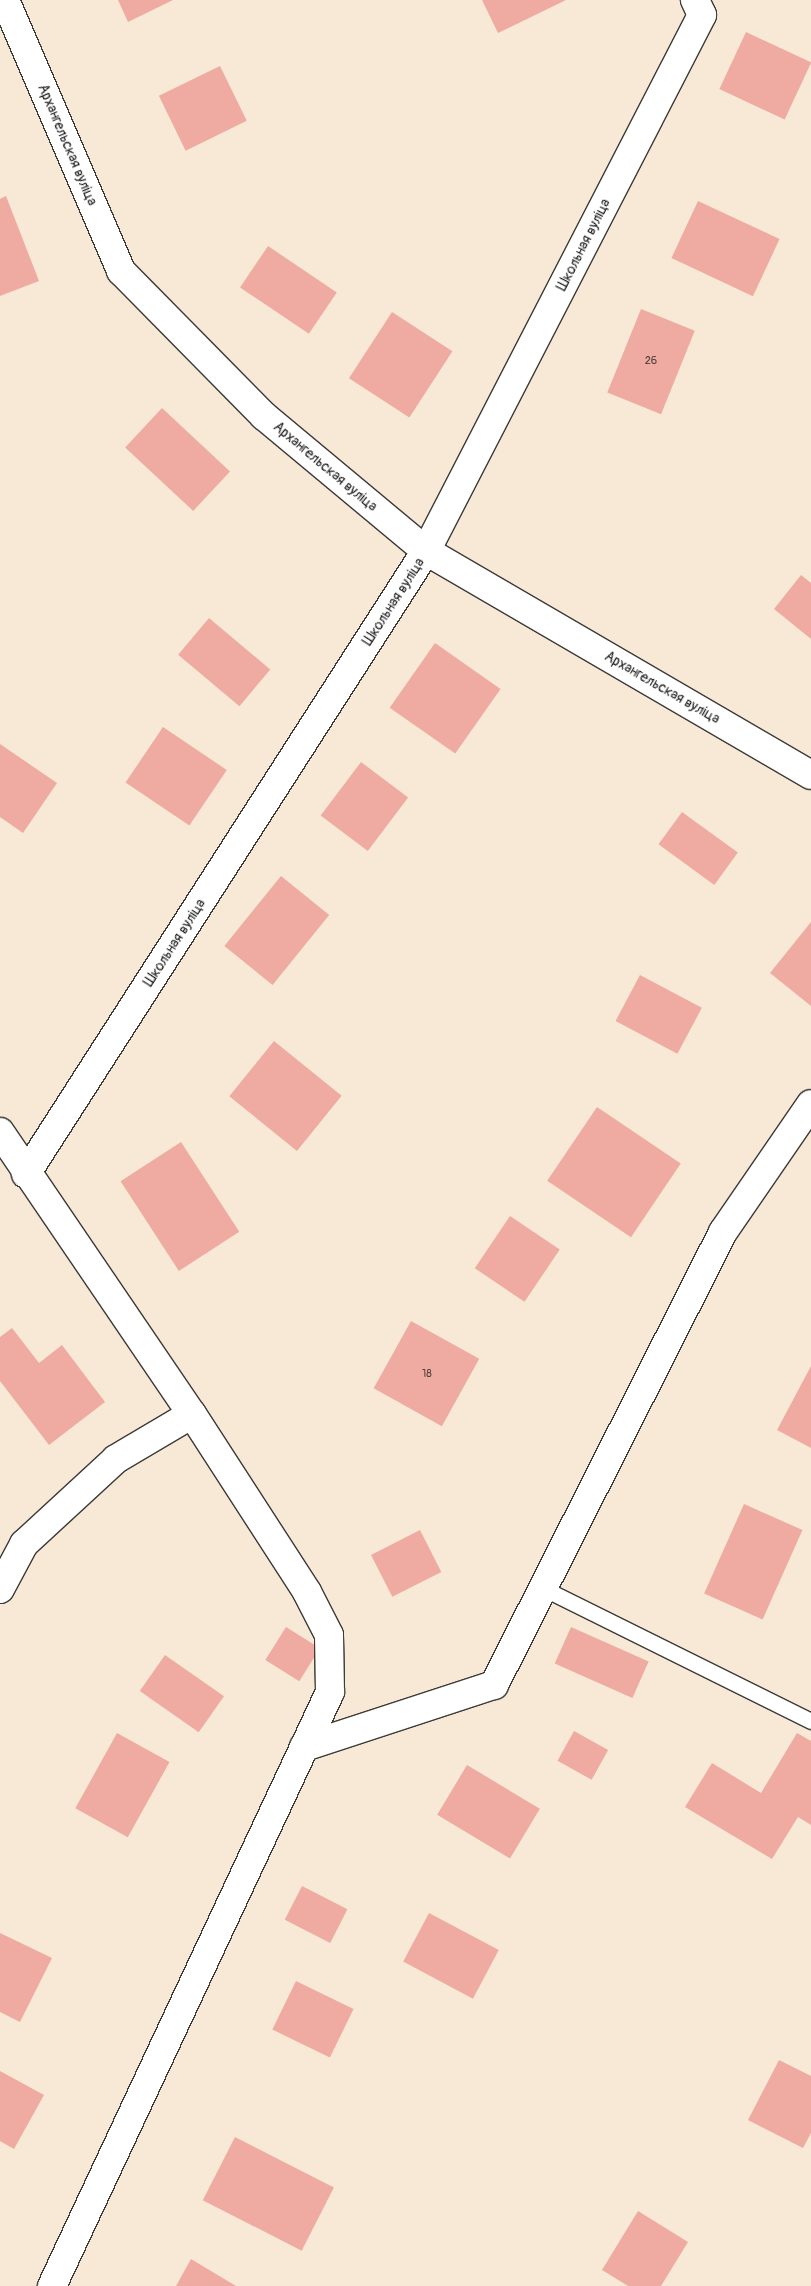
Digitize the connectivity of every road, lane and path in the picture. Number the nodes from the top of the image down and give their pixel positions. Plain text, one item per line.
1 (5, 0) edge
2 (695, 0) edge
3 (426, 551) junction
4 (811, 775) edge
5 (811, 1104) edge
6 (0, 1132) edge
7 (26, 1174) junction
8 (192, 1414) junction
9 (0, 1589) edge
10 (551, 1592) dead end
11 (811, 1721) edge
12 (304, 1747) junction
13 (52, 2286) edge

1 - 3 street, Архангельская вуліца
2 - 3 street, Школьная вуліца
3 - 4 street, Архангельская вуліца
3 - 7 street, Школьная вуліца
5 - 12 street
6 - 7 street
7 - 8 street
8 - 9 street
8 - 12 street
10 - 11 lane
12 - 13 street

